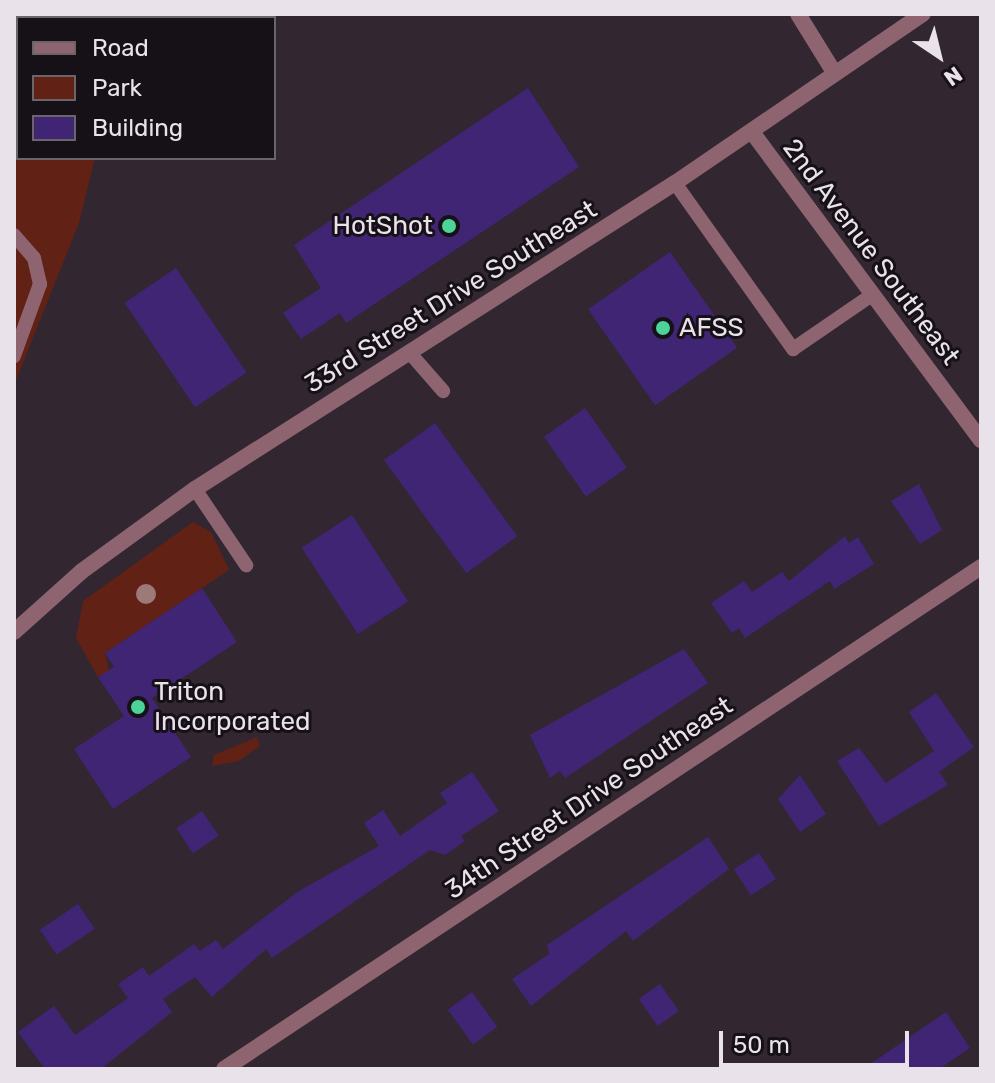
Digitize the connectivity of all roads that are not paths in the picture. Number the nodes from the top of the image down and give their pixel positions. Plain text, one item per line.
1 (798, 14) edge
2 (923, 14) edge
3 (835, 74) junction
4 (752, 132) junction
5 (675, 183) junction
6 (15, 237) edge
7 (872, 295) junction
8 (409, 352) junction
9 (14, 356) edge
10 (443, 391) dead end
11 (981, 440) edge
12 (195, 489) junction
13 (246, 565) dead end
14 (981, 567) edge
15 (14, 632) edge
16 (224, 1069) edge

1 - 3 street
2 - 3 street, 33rd Street Drive Southeast
3 - 4 street, 33rd Street Drive Southeast
4 - 5 street, 33rd Street Drive Southeast
4 - 7 street, 2nd Avenue Southeast
5 - 7 lane
5 - 8 street, 33rd Street Drive Southeast
6 - 9 lane
7 - 11 street, 2nd Avenue Southeast
8 - 10 lane
8 - 12 street, 33rd Street Drive Southeast
12 - 13 lane
12 - 15 street, 33rd Street Drive Southeast
14 - 16 street, 34th Street Drive Southeast

